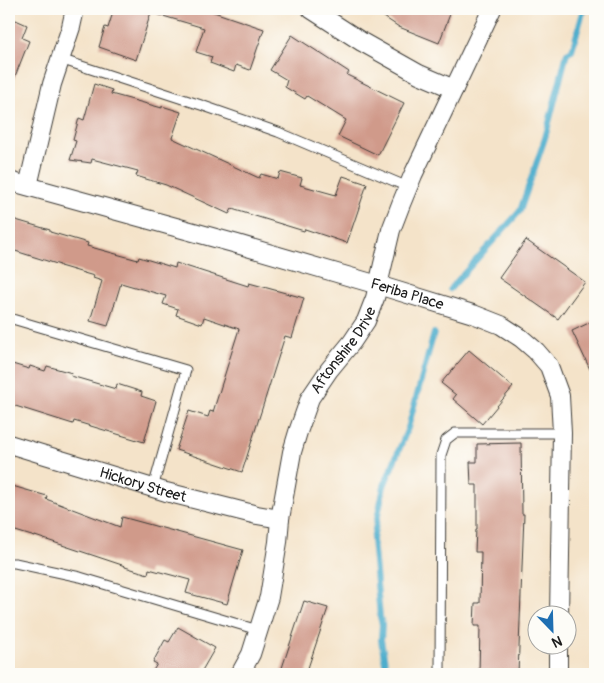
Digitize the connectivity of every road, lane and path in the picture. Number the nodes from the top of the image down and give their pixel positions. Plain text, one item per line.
1 (75, 9) edge
2 (311, 9) edge
3 (492, 9) edge
4 (60, 59) junction
5 (454, 89) junction
6 (9, 181) edge
7 (28, 186) junction
8 (408, 187) junction
9 (378, 285) junction
10 (9, 318) edge
11 (562, 432) junction
12 (9, 444) edge
13 (153, 488) junction
14 (280, 519) junction
15 (9, 563) edge
16 (559, 606) edge
17 (258, 630) junction
18 (558, 656) edge
19 (240, 674) edge
20 (440, 674) edge
21 (558, 674) edge

1 - 4 street
2 - 5 street
3 - 5 street, Aftonshire Drive
4 - 7 street
4 - 8 lane
5 - 8 street, Aftonshire Drive
6 - 7 street, Feriba Place
7 - 9 street, Feriba Place
8 - 9 street, Aftonshire Drive
9 - 11 street, Feriba Place
9 - 14 street, Aftonshire Drive
10 - 13 lane
11 - 16 street, Feriba Place
11 - 20 lane
12 - 13 street, Hickory Street
13 - 14 street, Hickory Street
14 - 17 street, Aftonshire Drive
15 - 17 lane
17 - 19 street, Aftonshire Drive
18 - 21 street

